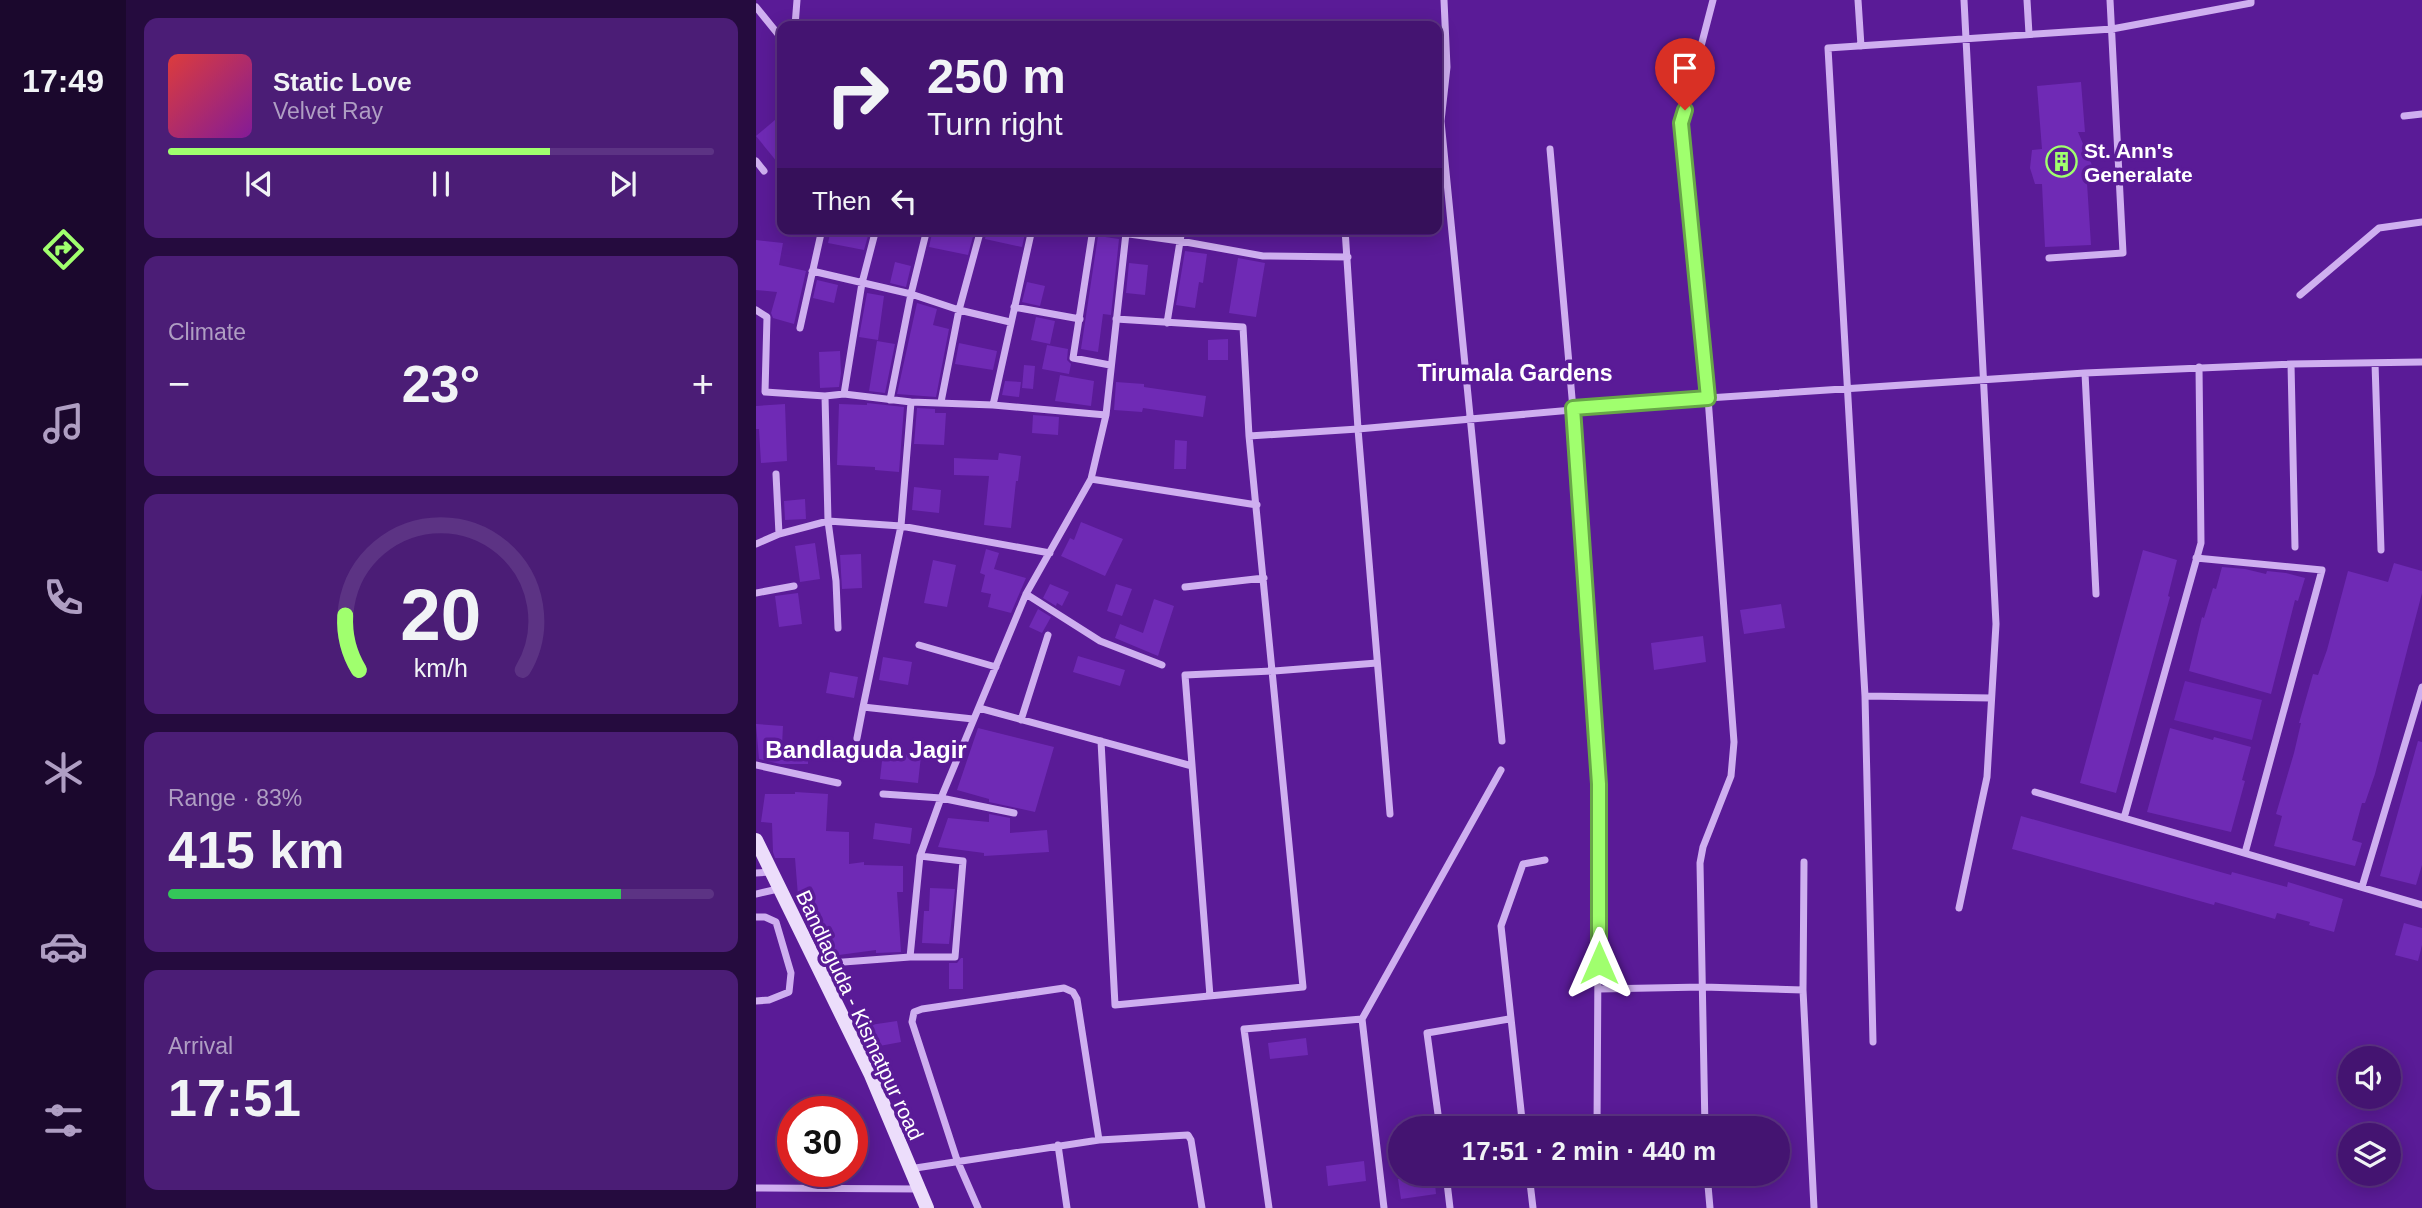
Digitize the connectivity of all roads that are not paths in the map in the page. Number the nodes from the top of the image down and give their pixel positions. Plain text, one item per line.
1 (797, 0) edge
2 (1444, 0) edge
3 (1713, 0) edge
4 (1858, 0) edge
5 (1964, 0) edge
6 (2027, 0) edge
7 (2110, 0) edge
8 (2251, 0) edge
9 (756, 7) edge
10 (795, 21) edge
11 (2112, 29) junction
12 (777, 33) edge
13 (2029, 34) junction
14 (1966, 39) junction
15 (1861, 46) junction
16 (1442, 112) edge
17 (2422, 114) edge
18 (2404, 116) dead end
19 (1442, 132) edge
20 (1550, 149) dead end
21 (756, 162) edge
22 (764, 171) dead end
23 (2422, 222) edge
24 (820, 235) edge
25 (874, 235) edge
26 (926, 235) edge
27 (979, 235) edge
28 (1031, 235) edge
29 (1092, 235) edge
30 (1126, 235) edge
31 (1140, 235) edge
32 (1180, 235) edge
33 (1346, 235) edge
34 (1180, 241) junction
35 (1348, 257) junction
36 (2049, 258) dead end
37 (811, 271) junction
38 (862, 283) junction
39 (911, 294) junction
40 (2300, 295) dead end
41 (1014, 307) junction
42 (756, 310) edge
43 (960, 310) junction
44 (1080, 319) junction
45 (1116, 319) junction
46 (1010, 322) junction
47 (1167, 323) junction
48 (800, 328) dead end
49 (2422, 362) edge
50 (2375, 363) junction
51 (2291, 364) junction
52 (1110, 365) junction
53 (2199, 367) junction
54 (2085, 373) junction
55 (1984, 379) junction
56 (1846, 389) junction
57 (844, 394) junction
58 (825, 396) junction
59 (1708, 398) junction
60 (890, 400) junction
61 (911, 401) junction
62 (941, 402) junction
63 (993, 405) junction
64 (1573, 408) junction
65 (1106, 415) junction
66 (1469, 419) junction
67 (1358, 429) junction
68 (1249, 436) junction
69 (776, 474) dead end
70 (1090, 479) junction
71 (1257, 505) junction
72 (828, 521) junction
73 (901, 526) junction
74 (779, 534) junction
75 (756, 544) edge
76 (2295, 547) dead end
77 (2381, 550) dead end
78 (1050, 553) junction
79 (2196, 558) junction
80 (1264, 578) junction
81 (793, 586) dead end
82 (1185, 587) dead end
83 (756, 593) edge
84 (1026, 594) junction
85 (2096, 594) dead end
86 (838, 628) dead end
87 (1048, 635) dead end
88 (919, 645) dead end
89 (1377, 663) junction
90 (1162, 665) dead end
91 (996, 667) junction
92 (1274, 671) junction
93 (2422, 687) edge
94 (1865, 696) junction
95 (1991, 698) junction
96 (863, 707) junction
97 (2419, 707) edge
98 (979, 708) junction
99 (973, 719) junction
100 (1021, 720) junction
101 (857, 738) dead end
102 (1101, 741) junction
103 (1502, 741) dead end
104 (756, 765) edge
105 (1192, 766) junction
106 (1501, 770) dead end
107 (838, 783) dead end
108 (2035, 792) dead end
109 (883, 794) dead end
110 (941, 798) junction
111 (1014, 813) dead end
112 (1390, 814) dead end
113 (2124, 818) junction
114 (756, 841) edge
115 (2245, 853) junction
116 (920, 856) junction
117 (1545, 860) dead end
118 (1804, 862) dead end
119 (763, 872) edge
120 (2362, 887) junction
121 (778, 889) junction
122 (756, 894) edge
123 (2422, 905) edge
124 (1959, 908) dead end
125 (756, 917) edge
126 (910, 957) junction
127 (817, 964) junction
128 (1703, 987) junction
129 (1600, 989) junction
130 (1803, 990) junction
131 (1210, 996) junction
132 (756, 1001) edge
133 (1362, 1019) junction
134 (1509, 1019) junction
135 (1873, 1042) dead end
136 (1438, 1116) edge
137 (1521, 1116) edge
138 (1597, 1116) edge
139 (1705, 1116) edge
140 (1100, 1139) junction
141 (1058, 1145) junction
142 (957, 1160) junction
143 (909, 1169) junction
144 (1447, 1186) edge
145 (1530, 1186) edge
146 (1708, 1186) edge
147 (756, 1188) edge
148 (919, 1189) junction
149 (926, 1208) edge
150 (978, 1208) edge
151 (1067, 1208) edge
152 (1202, 1208) edge
153 (1269, 1208) edge
154 (1384, 1208) edge
155 (1450, 1208) edge
156 (1533, 1208) edge
157 (1710, 1208) edge
158 (1814, 1208) edge

1 - 10 street
2 - 16 street
3 - 59 street
4 - 15 street
5 - 14 street
6 - 13 street
7 - 11 street
8 - 11 street
9 - 12 street
11 - 13 street
11 - 36 street
13 - 14 street
14 - 15 street
14 - 55 street
15 - 56 street
17 - 18 street
19 - 66 street
20 - 64 street
21 - 22 street
23 - 40 street
24 - 37 street
25 - 38 street
26 - 39 street
27 - 43 street
28 - 41 street
29 - 44 street
30 - 45 street
31 - 34 street
32 - 34 street
33 - 35 street
34 - 35 street
34 - 47 street
35 - 67 street
37 - 38 street
37 - 48 street
38 - 39 street
38 - 57 street
39 - 43 street
39 - 60 street
41 - 44 street
41 - 46 street
42 - 58 street
43 - 46 street
43 - 62 street
44 - 52 street
45 - 47 street
45 - 52 street
46 - 63 street
47 - 68 street
49 - 50 street
50 - 51 street
50 - 77 street
51 - 53 street
51 - 76 street
52 - 65 street
53 - 54 street
53 - 79 street
54 - 55 street
54 - 85 street
55 - 56 street
55 - 95 street
56 - 59 street
56 - 94 street
57 - 58 street
57 - 60 street
58 - 72 street
59 - 64 street
59 - 128 street
60 - 61 street
61 - 62 street
61 - 73 street
62 - 63 street
63 - 65 street
64 - 66 street
64 - 129 street
65 - 70 street
66 - 67 street
66 - 103 street
67 - 68 street
67 - 89 street
68 - 71 street
69 - 74 street
70 - 71 street
70 - 78 street
71 - 80 street
72 - 73 street
72 - 74 street
72 - 86 street
73 - 78 street
73 - 96 street
74 - 75 street
78 - 84 street
79 - 113 street
79 - 115 street
80 - 82 street
80 - 92 street
81 - 83 street
84 - 90 street
84 - 91 street
87 - 100 street
88 - 91 street
89 - 92 street
89 - 112 street
91 - 98 street
92 - 105 street
92 - 131 street
93 - 97 street
94 - 95 street
94 - 135 street
95 - 124 street
96 - 99 street
96 - 101 street
97 - 120 street
98 - 99 street
98 - 100 street
99 - 110 street
100 - 102 street
102 - 105 street
102 - 131 street
104 - 107 street
105 - 131 street
106 - 133 street
108 - 113 street
109 - 110 street
110 - 111 street
110 - 116 street
113 - 115 street
114 - 119 street, Bandlaguda - Kismatpur road
115 - 120 street
116 - 126 street
116 - 126 street
117 - 134 street
118 - 130 street
119 - 121 street, Bandlaguda - Kismatpur road
120 - 123 street
121 - 122 street
121 - 127 street, Bandlaguda - Kismatpur road
125 - 132 street
126 - 127 street
127 - 143 street, Bandlaguda - Kismatpur road
128 - 129 street
128 - 130 street
128 - 139 street
129 - 138 street
130 - 158 street
133 - 153 street
133 - 154 street
134 - 136 street
134 - 137 street
140 - 141 street
140 - 142 street
140 - 152 street
141 - 142 street
141 - 151 street
142 - 143 street
142 - 150 street
143 - 148 street, Bandlaguda - Kismatpur road
144 - 155 street
145 - 156 street
146 - 157 street
147 - 148 street
148 - 149 street, Bandlaguda - Kismatpur road

